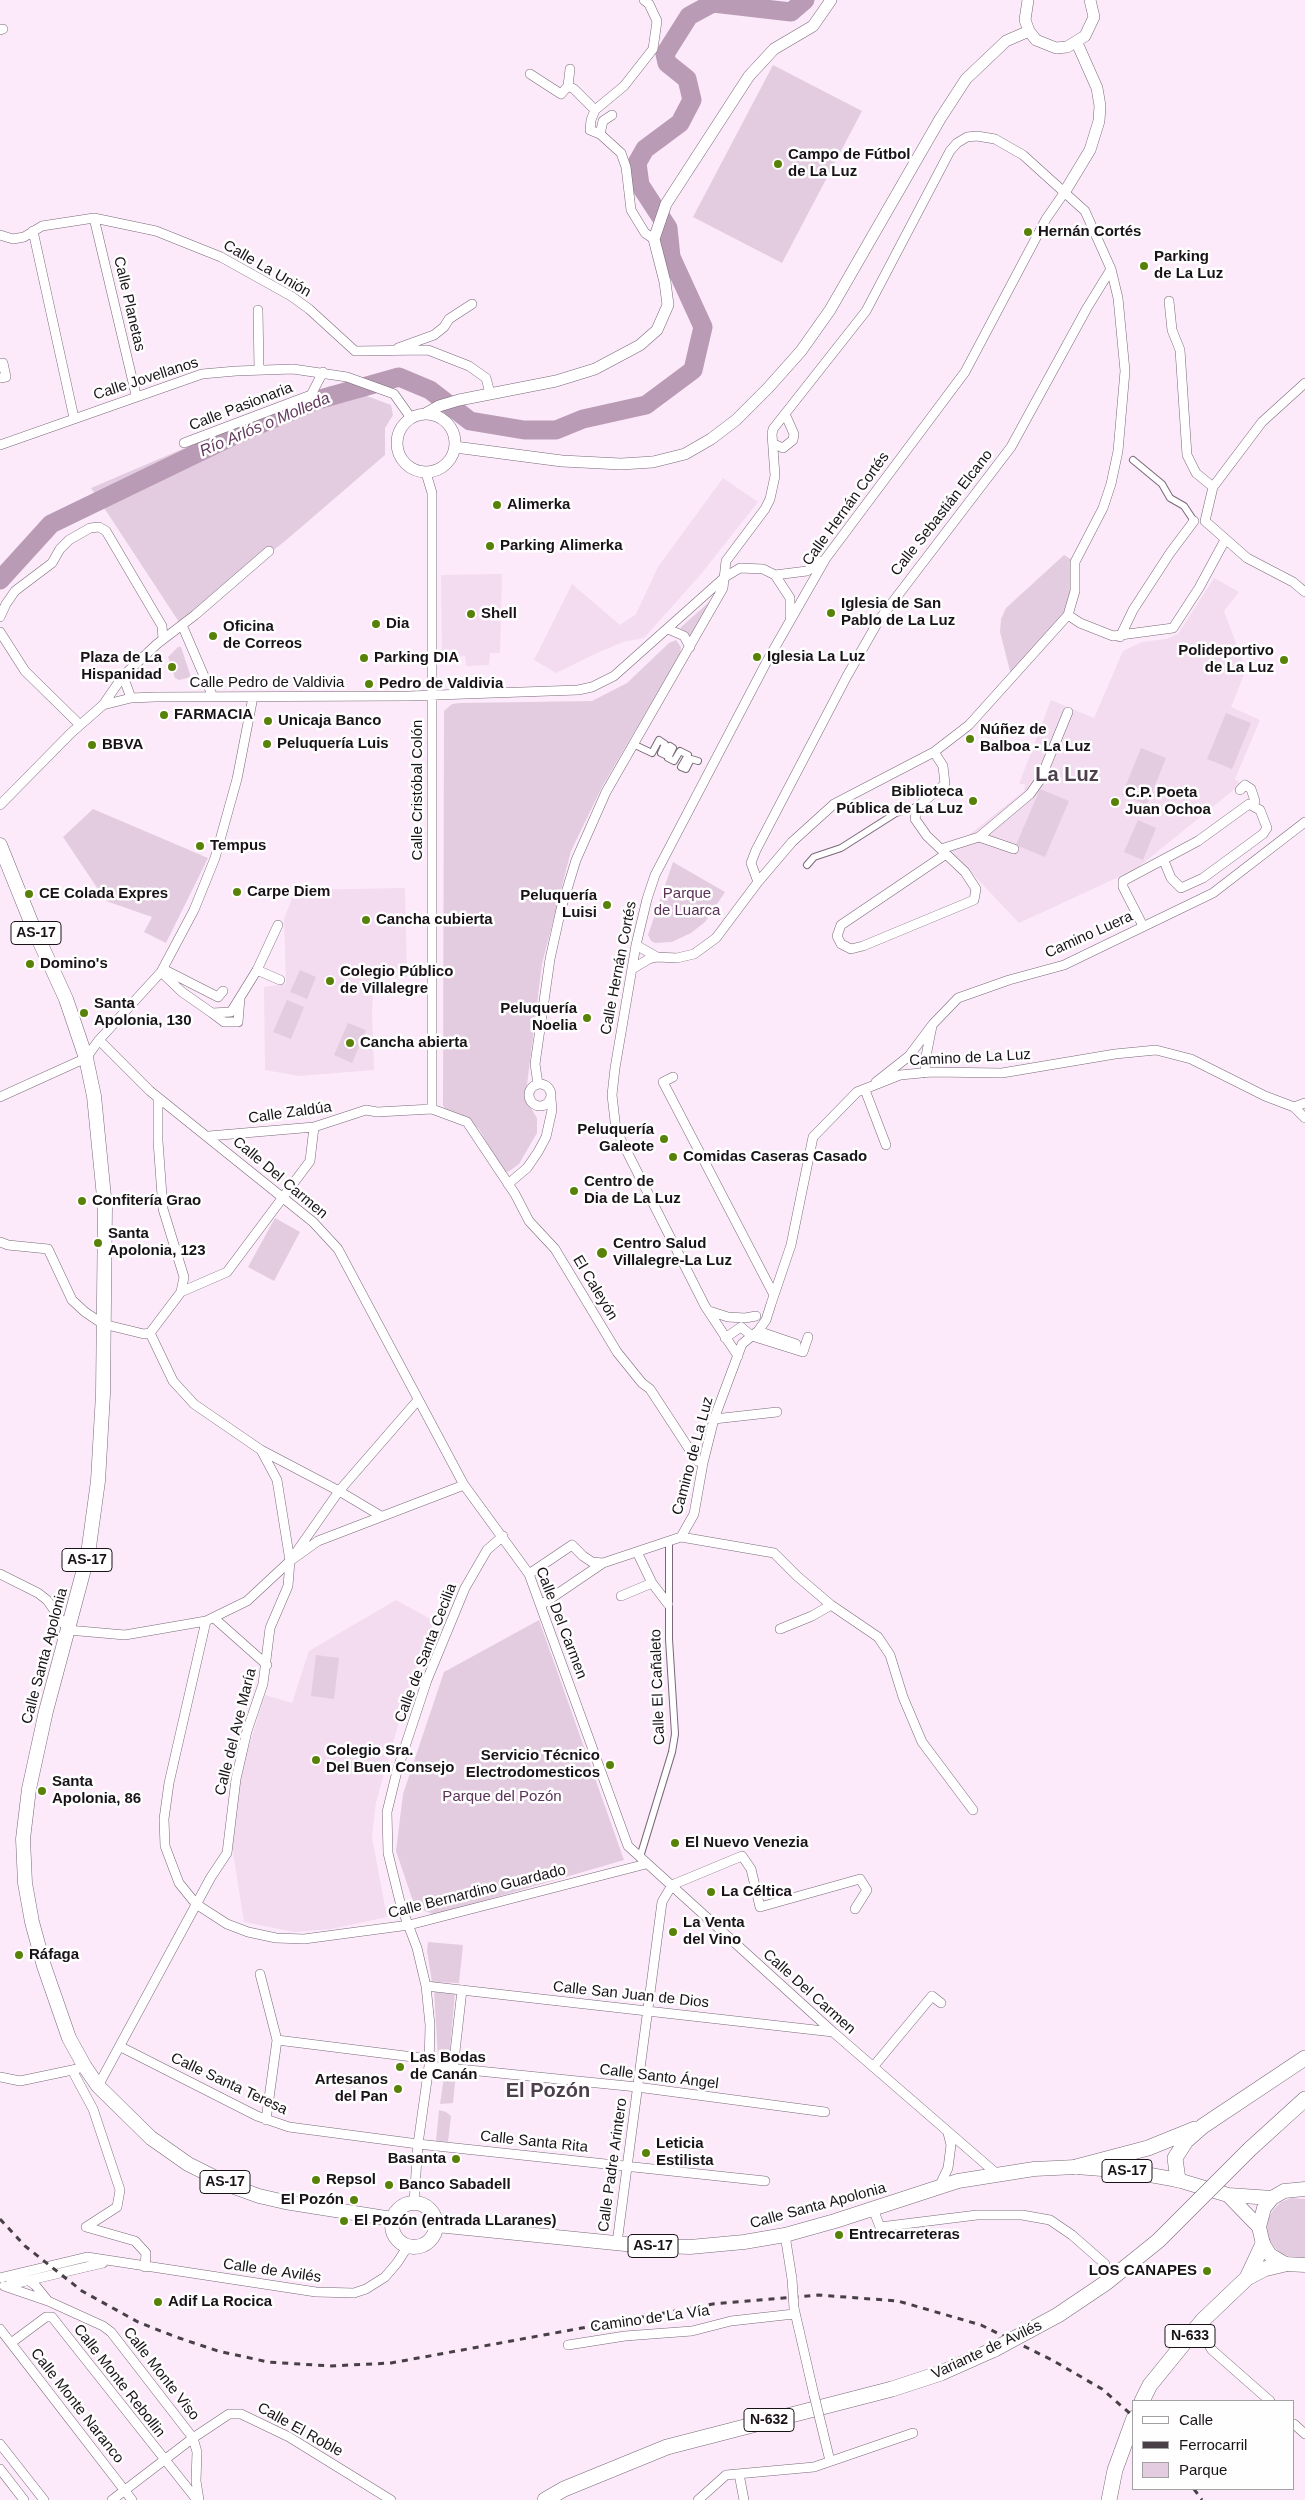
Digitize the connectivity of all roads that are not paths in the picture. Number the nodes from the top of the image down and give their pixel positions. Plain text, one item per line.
1 (644, 0) edge
2 (831, 0) edge
3 (1028, 0) edge
4 (1090, 0) edge
5 (1029, 32) junction
6 (1077, 43) junction
7 (570, 69) dead end
8 (530, 74) dead end
9 (568, 86) junction
10 (596, 110) junction
11 (612, 115) dead end
12 (600, 134) junction
13 (1064, 193) junction
14 (94, 218) junction
15 (33, 231) junction
16 (0, 234) edge
17 (655, 234) junction
18 (1111, 269) junction
19 (1169, 301) dead end
20 (472, 304) dead end
21 (258, 310) dead end
22 (394, 350) junction
23 (0, 364) edge
24 (259, 370) junction
25 (322, 372) junction
26 (0, 378) edge
27 (1305, 383) edge
28 (490, 393) junction
29 (136, 396) junction
30 (425, 414) junction
31 (786, 416) junction
32 (74, 418) junction
33 (411, 418) junction
34 (184, 443) dead end
35 (774, 444) junction
36 (0, 445) edge
37 (455, 448) junction
38 (1133, 460) dead end
39 (426, 473) junction
40 (1213, 487) junction
41 (1194, 521) joint
42 (1225, 540) junction
43 (269, 551) dead end
44 (826, 558) junction
45 (775, 575) junction
46 (725, 577) junction
47 (1305, 592) edge
48 (1068, 615) junction
49 (0, 617) edge
50 (790, 618) junction
51 (182, 625) junction
52 (668, 629) junction
53 (0, 632) edge
54 (1120, 637) junction
55 (163, 639) junction
56 (690, 647) junction
57 (123, 676) junction
58 (432, 693) junction
59 (213, 697) junction
60 (253, 697) junction
61 (131, 698) junction
62 (103, 705) junction
63 (1068, 712) dead end
64 (80, 725) junction
65 (633, 744) junction
66 (934, 752) junction
67 (698, 761) dead end
68 (1240, 790) dead end
69 (0, 804) edge
70 (1254, 805) junction
71 (917, 807) junction
72 (1305, 822) edge
73 (979, 837) junction
74 (0, 845) edge
75 (1014, 849) dead end
76 (943, 851) junction
77 (1164, 861) junction
78 (807, 865) dead end
79 (758, 882) junction
80 (278, 925) dead end
81 (1143, 926) junction
82 (636, 945) junction
83 (657, 957) junction
84 (632, 969) junction
85 (257, 970) junction
86 (162, 971) junction
87 (280, 980) dead end
88 (223, 992) dead end
89 (933, 1024) junction
90 (99, 1040) junction
91 (86, 1058) junction
92 (926, 1073) junction
93 (673, 1077) dead end
94 (538, 1084) junction
95 (865, 1090) junction
96 (0, 1097) edge
97 (158, 1098) junction
98 (551, 1099) junction
99 (1305, 1103) edge
100 (542, 1107) junction
101 (1294, 1107) junction
102 (432, 1108) junction
103 (1305, 1118) edge
104 (548, 1125) junction
105 (314, 1126) junction
106 (209, 1136) junction
107 (886, 1145) dead end
108 (508, 1184) junction
109 (282, 1199) junction
110 (0, 1242) edge
111 (182, 1292) junction
112 (772, 1300) junction
113 (709, 1311) junction
114 (756, 1316) junction
115 (103, 1324) junction
116 (741, 1327) junction
117 (150, 1333) junction
118 (755, 1333) junction
119 (808, 1337) dead end
120 (725, 1338) junction
121 (796, 1344) dead end
122 (738, 1356) junction
123 (418, 1400) junction
124 (777, 1412) dead end
125 (714, 1420) junction
126 (260, 1450) junction
127 (703, 1463) junction
128 (464, 1485) junction
129 (339, 1491) junction
130 (381, 1516) junction
131 (503, 1536) junction
132 (681, 1537) junction
133 (668, 1541) junction
134 (637, 1552) junction
135 (290, 1561) junction
136 (603, 1563) junction
137 (0, 1574) edge
138 (529, 1574) junction
139 (652, 1583) junction
140 (621, 1596) dead end
141 (668, 1604) junction
142 (541, 1605) junction
143 (831, 1605) junction
144 (210, 1620) junction
145 (68, 1630) junction
146 (780, 1630) dead end
147 (267, 1666) junction
148 (973, 1810) dead end
149 (640, 1857) junction
150 (646, 1864) junction
151 (672, 1885) junction
152 (196, 1904) junction
153 (855, 1909) dead end
154 (409, 1925) junction
155 (260, 1974) dead end
156 (426, 1986) junction
157 (462, 1990) junction
158 (941, 2003) dead end
159 (648, 2010) junction
160 (833, 2032) junction
161 (277, 2040) junction
162 (121, 2047) junction
163 (1305, 2058) edge
164 (429, 2062) junction
165 (873, 2067) junction
166 (78, 2068) junction
167 (453, 2069) junction
168 (0, 2077) edge
169 (98, 2086) junction
170 (637, 2087) junction
171 (1305, 2099) edge
172 (826, 2112) dead end
173 (266, 2120) junction
174 (1203, 2126) junction
175 (948, 2133) junction
176 (418, 2144) junction
177 (627, 2165) junction
178 (1076, 2167) junction
179 (996, 2174) junction
180 (1178, 2180) junction
181 (765, 2181) dead end
182 (939, 2186) junction
183 (1305, 2189) edge
184 (1228, 2195) junction
185 (1272, 2198) junction
186 (414, 2202) junction
187 (873, 2209) junction
188 (392, 2219) junction
189 (437, 2225) junction
190 (1259, 2227) junction
191 (785, 2235) junction
192 (617, 2243) junction
193 (1263, 2244) junction
194 (408, 2246) junction
195 (1105, 2264) dead end
196 (1285, 2264) junction
197 (1305, 2265) edge
198 (145, 2267) junction
199 (52, 2272) junction
200 (1247, 2278) junction
201 (31, 2281) junction
202 (2, 2282) edge
203 (42, 2297) junction
204 (794, 2311) junction
205 (1202, 2322) junction
206 (0, 2329) edge
207 (11, 2343) junction
208 (568, 2344) dead end
209 (1142, 2400) edge
210 (1269, 2400) edge
211 (1132, 2423) edge
212 (1295, 2425) edge
213 (913, 2433) dead end
214 (1305, 2434) edge
215 (194, 2438) junction
216 (0, 2444) edge
217 (164, 2460) junction
218 (830, 2462) junction
219 (0, 2470) edge
220 (739, 2474) junction
221 (125, 2490) junction
222 (24, 2500) edge
223 (44, 2500) edge
224 (112, 2500) edge
225 (132, 2500) edge
226 (198, 2500) edge
227 (391, 2500) edge
228 (545, 2500) edge
229 (698, 2500) edge
230 (744, 2500) edge
231 (1109, 2500) edge

1 - 10 street
2 - 17 street
3 - 5 street
4 - 6 street
5 - 6 street
5 - 37 street
6 - 13 street, Calle Hernán Cortés
7 - 9 street
8 - 9 street
9 - 10 street
10 - 12 street
11 - 12 street
12 - 17 street
13 - 18 street
13 - 31 street
13 - 44 street, Calle Hernán Cortés
14 - 15 street, Calle La Unión
14 - 22 street, Calle La Unión
14 - 29 street, Calle Planetas
15 - 16 street, Calle La Unión
15 - 32 street
17 - 28 street
18 - 48 street
18 - 79 street, Calle Sebastián Elcano
19 - 40 street
20 - 22 street
21 - 24 street
22 - 28 street, Calle La Unión
23 - 26 street
24 - 25 street, Calle Jovellanos
24 - 29 street, Calle Jovellanos
25 - 33 street, Calle Jovellanos
25 - 34 street, Calle Pasionaria
27 - 40 street
28 - 30 street
29 - 32 street, Calle Jovellanos
30 - 33 street
30 - 37 street
31 - 35 street
31 - 35 street
32 - 36 street, Calle Jovellanos
33 - 39 street
35 - 46 street
37 - 39 street
38 - 41 street
39 - 58 street, Calle Cristóbal Colón
40 - 42 street
41 - 54 street
42 - 47 street
42 - 54 street
43 - 51 street
44 - 45 street
44 - 50 street, Calle Hernán Cortés
45 - 46 street
45 - 50 street
46 - 52 street, Calle Pedro de Valdivia
46 - 56 street
48 - 54 street
48 - 66 street
49 - 55 street
50 - 82 street, Calle Hernán Cortés
51 - 55 street
51 - 59 street
52 - 56 street
52 - 58 street, Calle Pedro de Valdivia
53 - 64 street
55 - 57 street
56 - 65 street
57 - 61 street
57 - 62 street
58 - 60 street, Calle Pedro de Valdivia
58 - 102 street, Calle Cristóbal Colón
59 - 60 street, Calle Pedro de Valdivia
59 - 61 street, Calle Pedro de Valdivia
60 - 86 street
61 - 62 street, Calle Pedro de Valdivia
62 - 64 street
63 - 73 street
64 - 69 street
65 - 67 street
65 - 94 street
66 - 71 street
66 - 79 street
68 - 70 street
70 - 77 street
70 - 77 street
71 - 76 street
71 - 78 street
72 - 81 street, Camino Luera
73 - 75 street
73 - 76 street
74 - 91 main road, Calle Santa Apolonia / AS-17
76 - 76 street
77 - 81 street
79 - 83 street
80 - 85 street
81 - 89 street, Camino Luera
82 - 83 street
82 - 84 street, Calle Hernán Cortés
83 - 84 street
84 - 113 street, Calle Hernán Cortés
85 - 86 street
85 - 87 street
86 - 88 street
86 - 90 street
89 - 92 street
89 - 95 street, Camino Luera
90 - 91 street
90 - 97 street, Calle Del Carmen
91 - 96 street
91 - 115 main road, Calle Santa Apolonia / AS-17
92 - 95 street, Camino de La Luz
92 - 101 street, Camino de La Luz
93 - 112 street
94 - 98 street
94 - 100 street
95 - 107 street
95 - 112 street, Camino de La Luz
97 - 106 street, Calle Del Carmen
97 - 111 street
98 - 100 street
98 - 104 street
99 - 101 street
100 - 104 street
101 - 103 street, Camino de La Luz
102 - 105 street, Calle Zaldúa
102 - 108 street, El Caleyón
104 - 108 street
105 - 106 street, Calle Zaldúa
105 - 109 street
106 - 109 street, Calle Del Carmen
108 - 127 street, El Caleyón
109 - 111 street
109 - 123 street, Calle Del Carmen
110 - 115 street
111 - 117 street
112 - 114 street
112 - 118 street, Camino de La Luz
113 - 114 street
113 - 120 street, Calle Hernán Cortés
114 - 116 street
115 - 117 street
115 - 145 main road, Calle Santa Apolonia / AS-17
116 - 118 street
116 - 120 street
117 - 126 street
118 - 119 street
118 - 121 street
118 - 122 street, Camino de La Luz
120 - 122 street, Calle Hernán Cortés
122 - 125 street, Camino de La Luz
123 - 128 street, Calle Del Carmen
123 - 129 street
124 - 125 street
125 - 127 street, Camino de La Luz
126 - 129 street
126 - 135 street, Calle del Ave María
127 - 132 street, Camino de La Luz
128 - 130 street
128 - 131 street, Calle Del Carmen
129 - 130 street
129 - 135 street
130 - 135 street
131 - 138 street, Calle Del Carmen
131 - 154 street, Calle de Santa Cecilia
132 - 133 street
132 - 143 street
133 - 134 street
133 - 141 street, Calle El Cañaleto
134 - 136 street
134 - 139 street
135 - 144 street
135 - 147 street, Calle del Ave María
136 - 138 street
136 - 142 street
137 - 145 street
138 - 142 street, Calle Del Carmen
139 - 140 street
139 - 141 street
141 - 149 street, Calle El Cañaleto
142 - 149 street, Calle Del Carmen
143 - 146 street
143 - 148 street
144 - 145 street
144 - 147 street
144 - 152 street, Calle Bernardino Guardado
145 - 166 main road, Calle Santa Apolonia / AS-17
147 - 152 street, Calle del Ave María
149 - 150 street, Calle Del Carmen
150 - 151 street, Calle Del Carmen
150 - 154 street, Calle Bernardino Guardado
151 - 153 street
151 - 159 street, Calle Padre Arintero
151 - 160 street, Calle Del Carmen
152 - 154 street, Calle Bernardino Guardado
152 - 162 street, Calle del Ave María
154 - 156 street, Calle de Santa Cecilia
155 - 161 street
156 - 157 street, Calle San Juan de Dios
156 - 164 street, Calle de Santa Cecilia
157 - 159 street, Calle San Juan de Dios
157 - 167 street
158 - 165 street
159 - 160 street, Calle San Juan de Dios
159 - 170 street, Calle Padre Arintero
160 - 165 street, Calle Del Carmen
161 - 164 street, Calle Santo Ángel
161 - 173 street
162 - 169 street, Calle del Ave María
162 - 173 street, Calle Santa Teresa
163 - 174 highway
164 - 167 street, Calle Santo Ángel
164 - 176 street, Calle de Santa Cecilia
165 - 175 street, Calle Del Carmen
166 - 168 street
166 - 169 main road, Calle Santa Apolonia / AS-17
166 - 198 street
167 - 170 street, Calle Santo Ángel
169 - 188 main road, Calle Santa Apolonia / AS-17
170 - 172 street, Calle Santo Ángel
170 - 177 street, Calle Padre Arintero
171 - 228 highway, Variante de Avilés / N-632, bridge
173 - 176 street, Calle Santa Teresa
174 - 178 highway
174 - 180 highway
175 - 179 street, Calle Del Carmen
175 - 182 street
176 - 177 street, Calle Santa Rita
176 - 186 street, Calle de Santa Cecilia
177 - 181 street, Calle Santa Rita
177 - 192 street, Calle Padre Arintero
178 - 179 main road, AS-17
178 - 180 main road, AS-17
179 - 182 main road, Calle Santa Apolonia / AS-17
180 - 184 main road, AS-17
182 - 187 main road, Calle Santa Apolonia / AS-17
183 - 185 main road, AS-17
184 - 185 main road, AS-17
184 - 190 main road, AS-17
185 - 190 main road
186 - 188 main road
186 - 189 main road
187 - 191 main road, Calle Santa Apolonia / AS-17
187 - 195 street
188 - 194 main road
189 - 192 main road, Calle Santa Apolonia / AS-17
189 - 194 main road
190 - 193 main road
191 - 192 main road, Calle Santa Apolonia / AS-17
191 - 204 street, bridge
193 - 196 main road
193 - 200 highway, N-633
194 - 198 street, Calle de Avilés
196 - 197 main road
196 - 200 highway, N-633
198 - 199 street, Calle de Avilés
199 - 201 street
199 - 202 street, Calle de Avilés
199 - 203 street
200 - 205 highway, N-633
201 - 202 street
201 - 203 street, Calle Monte Viso
202 - 203 street, Calle Monte Viso
203 - 215 street, Calle Monte Viso
204 - 208 street, Camino de La Vía
204 - 218 street, bridge
205 - 209 highway, N-633
205 - 210 street
206 - 207 street, Calle Monte Naranco
207 - 217 street, Calle Monte Rebollin
207 - 221 street, Calle Monte Naranco
211 - 231 highway
212 - 214 street
213 - 218 street
215 - 217 street, Calle El Roble
215 - 226 street, Calle Monte Viso
215 - 227 street, Calle El Roble
216 - 223 street
217 - 221 street, Calle El Roble
217 - 226 street, Calle Monte Rebollin
218 - 220 street
219 - 222 street
220 - 229 street
220 - 230 street
221 - 224 street, Calle El Roble
221 - 225 street, Calle Monte Naranco

